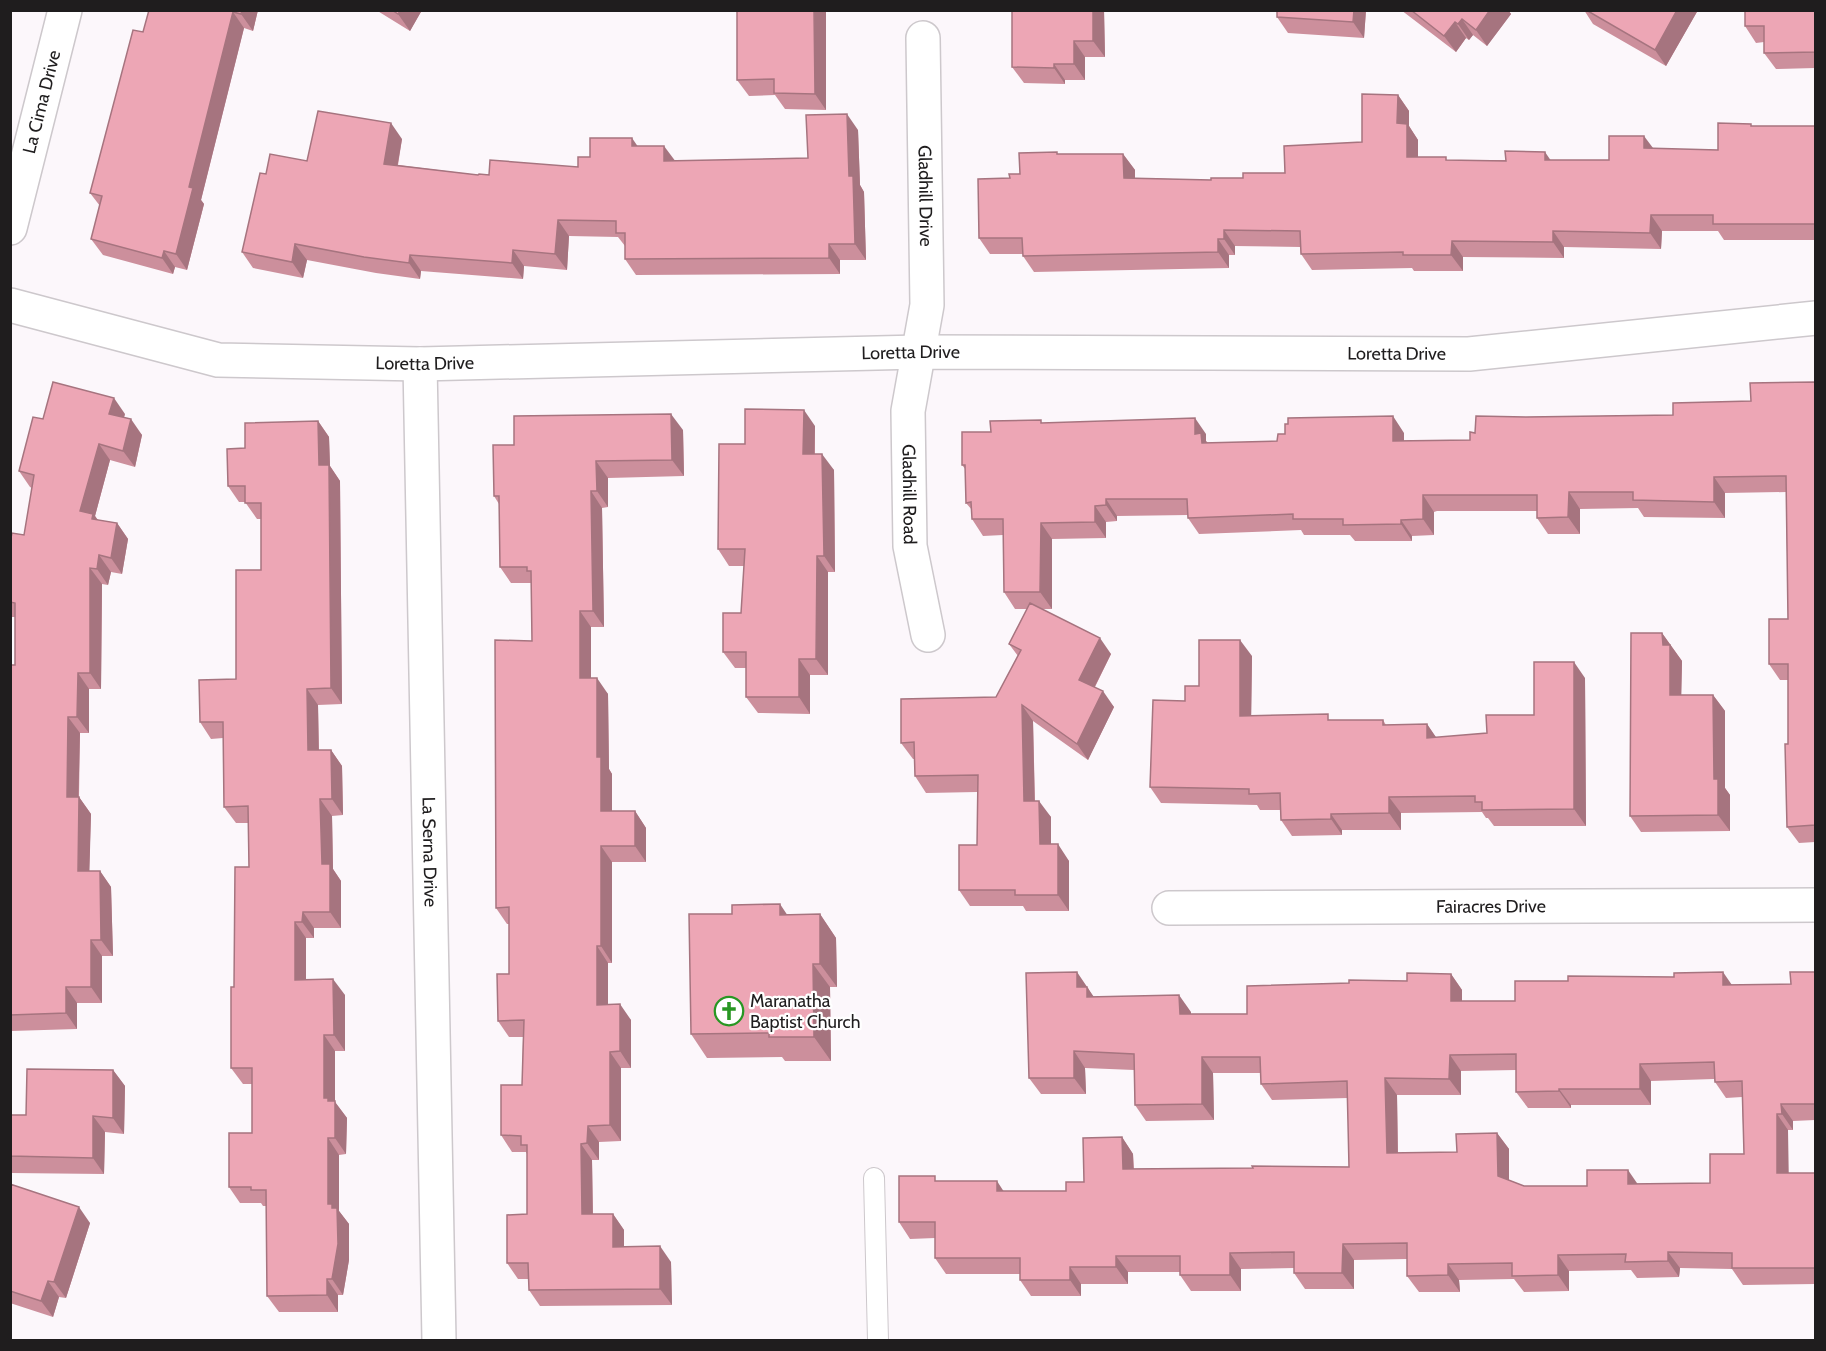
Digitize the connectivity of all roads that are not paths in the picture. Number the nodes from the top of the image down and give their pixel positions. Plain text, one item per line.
1 (66, 10) edge
2 (923, 38) dead end
3 (10, 228) edge
4 (10, 305) edge
5 (1815, 318) edge
6 (919, 352) junction
7 (420, 364) junction
8 (928, 635) dead end
9 (1815, 905) edge
10 (1169, 908) dead end
11 (874, 1178) dead end
12 (439, 1341) edge
13 (878, 1341) edge

1 - 3 street, La Cima Drive
2 - 6 street, Gladhill Drive
4 - 7 street, Loretta Drive
5 - 6 street, Loretta Drive
6 - 7 street, Loretta Drive
6 - 8 street, Gladhill Road
7 - 12 street, La Serna Drive
9 - 10 street, Fairacres Drive
11 - 13 lane

